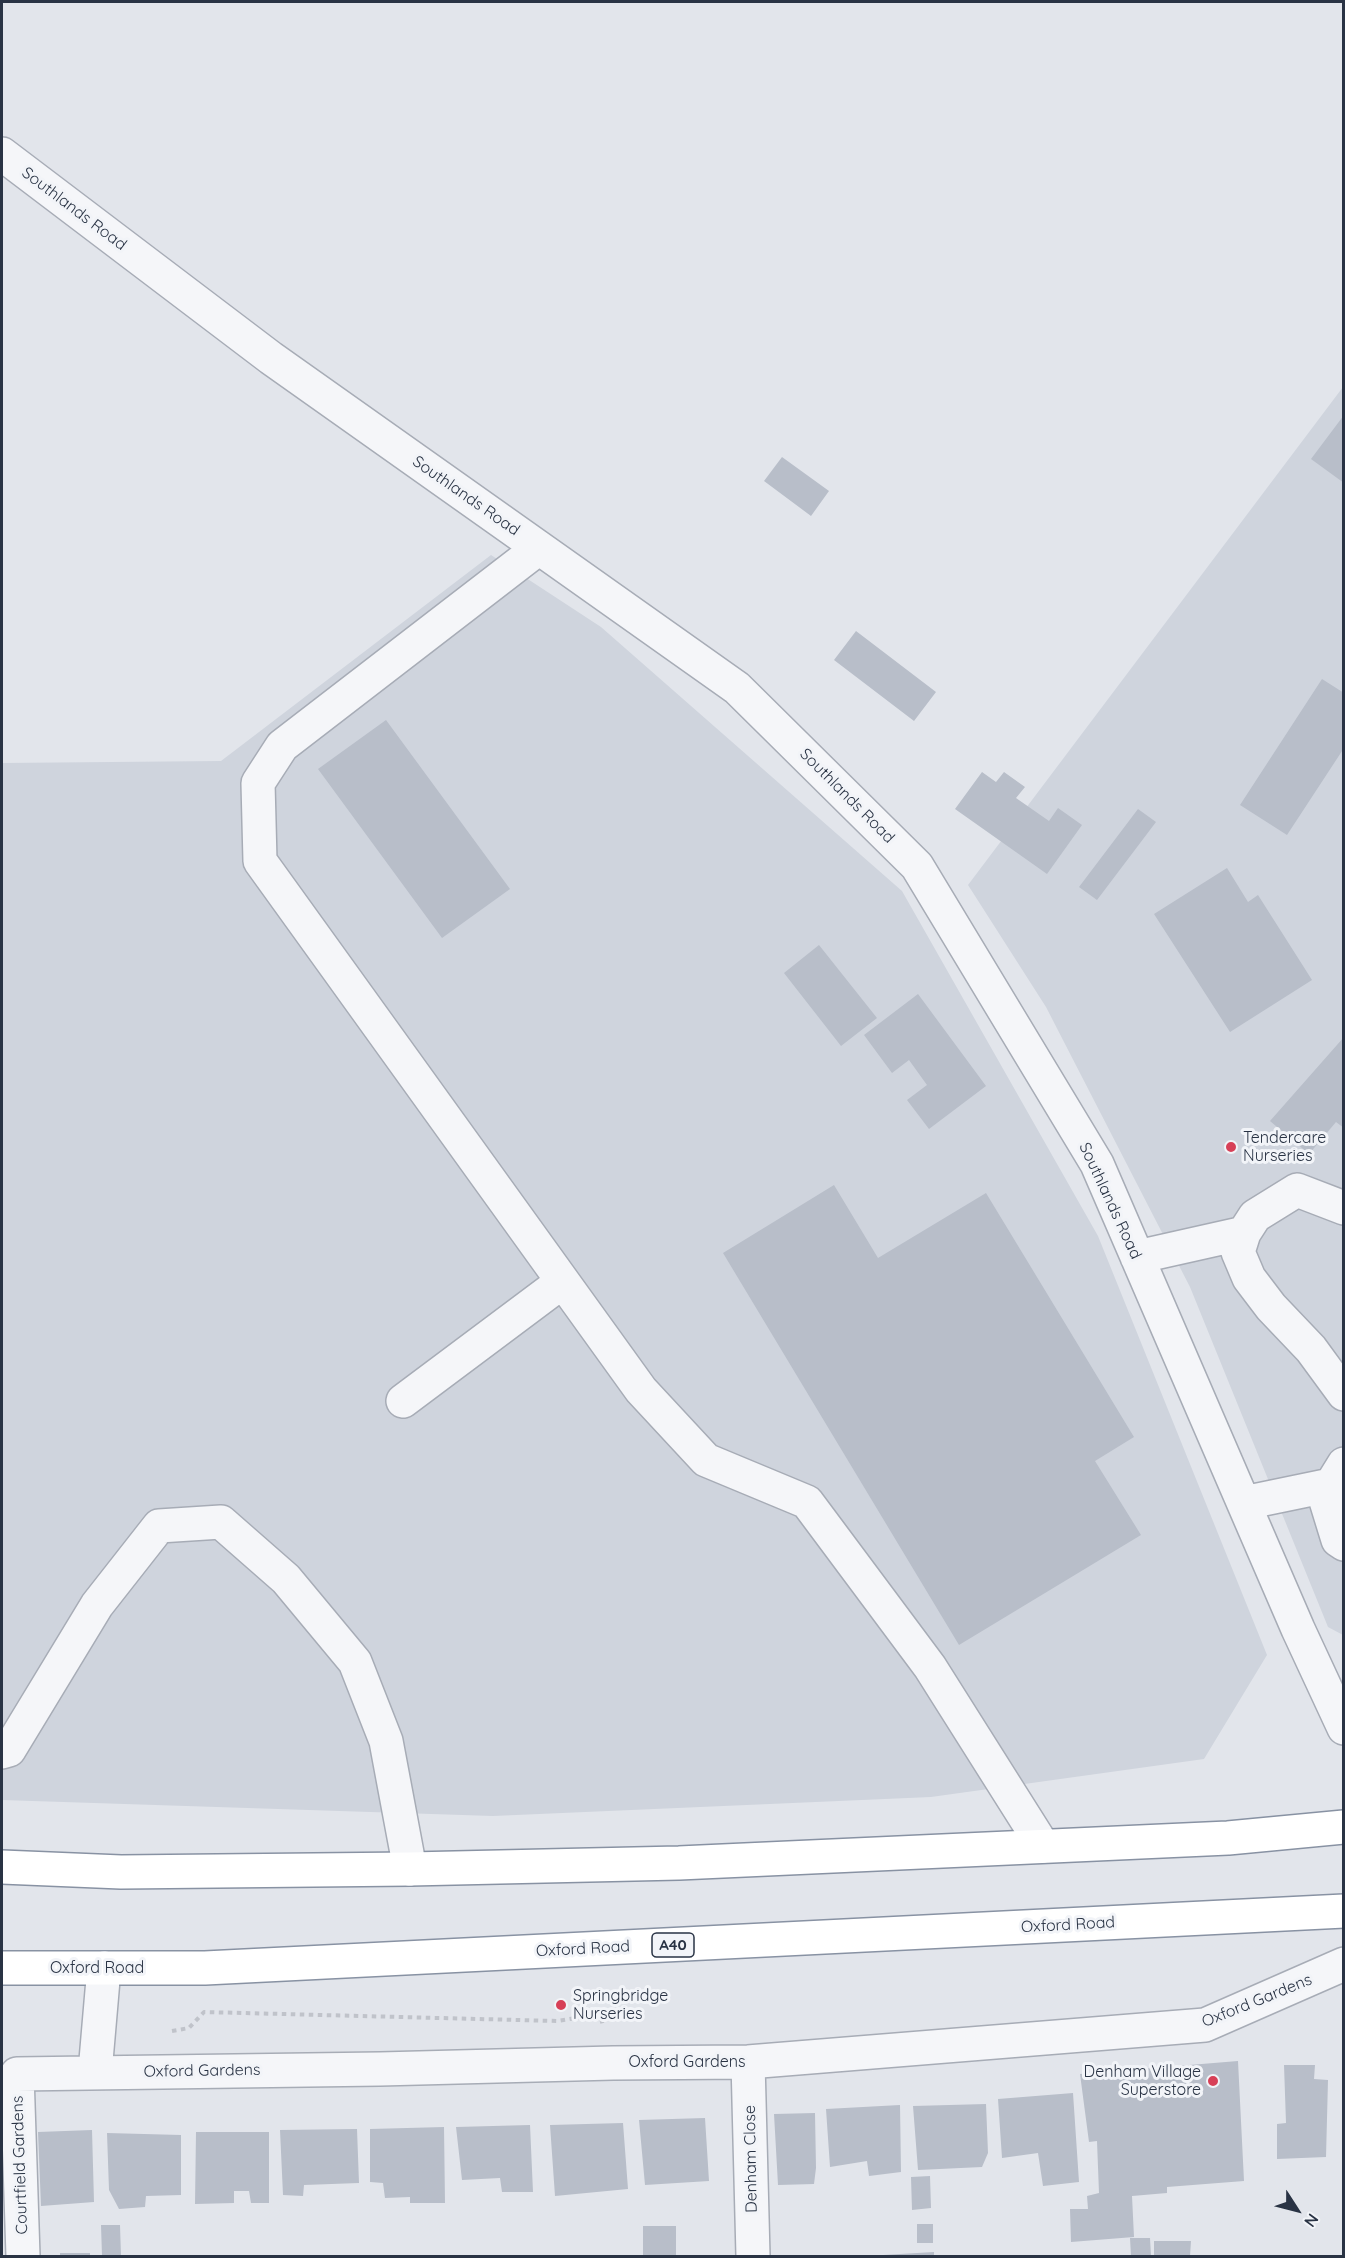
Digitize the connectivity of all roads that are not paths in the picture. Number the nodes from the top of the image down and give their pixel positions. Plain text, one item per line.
1 (2, 154) edge
2 (539, 548) junction
3 (1344, 1208) edge
4 (1244, 1233) junction
5 (1137, 1257) junction
6 (562, 1281) junction
7 (1344, 1394) edge
8 (403, 1401) dead end
9 (1337, 1474) edge
10 (1244, 1503) junction
11 (1344, 1544) edge
12 (1344, 1728) edge
13 (2, 1752) edge
14 (1344, 1827) edge
15 (1043, 1846) junction
16 (2, 1867) edge
17 (410, 1869) junction
18 (1344, 1911) edge
19 (1344, 1964) edge
20 (2, 1968) edge
21 (104, 1968) junction
22 (748, 2062) junction
23 (95, 2072) junction
24 (17, 2074) joint
25 (23, 2256) edge
26 (753, 2256) edge

1 - 2 street, Southlands Road
2 - 5 street, Southlands Road
2 - 6 street
3 - 4 street
4 - 5 street
4 - 7 street
5 - 10 street, Southlands Road
6 - 8 street
6 - 15 street
9 - 10 street
9 - 11 street
10 - 12 street, Southlands Road
13 - 17 street
14 - 15 highway
15 - 17 highway
16 - 17 highway
18 - 21 highway, Oxford Road / A40
19 - 22 street, Oxford Gardens
20 - 21 highway, Oxford Road / A40
21 - 23 street
22 - 23 street, Oxford Gardens
22 - 26 street, Denham Close
23 - 24 street, Oxford Gardens
24 - 25 street, Courtfield Gardens

